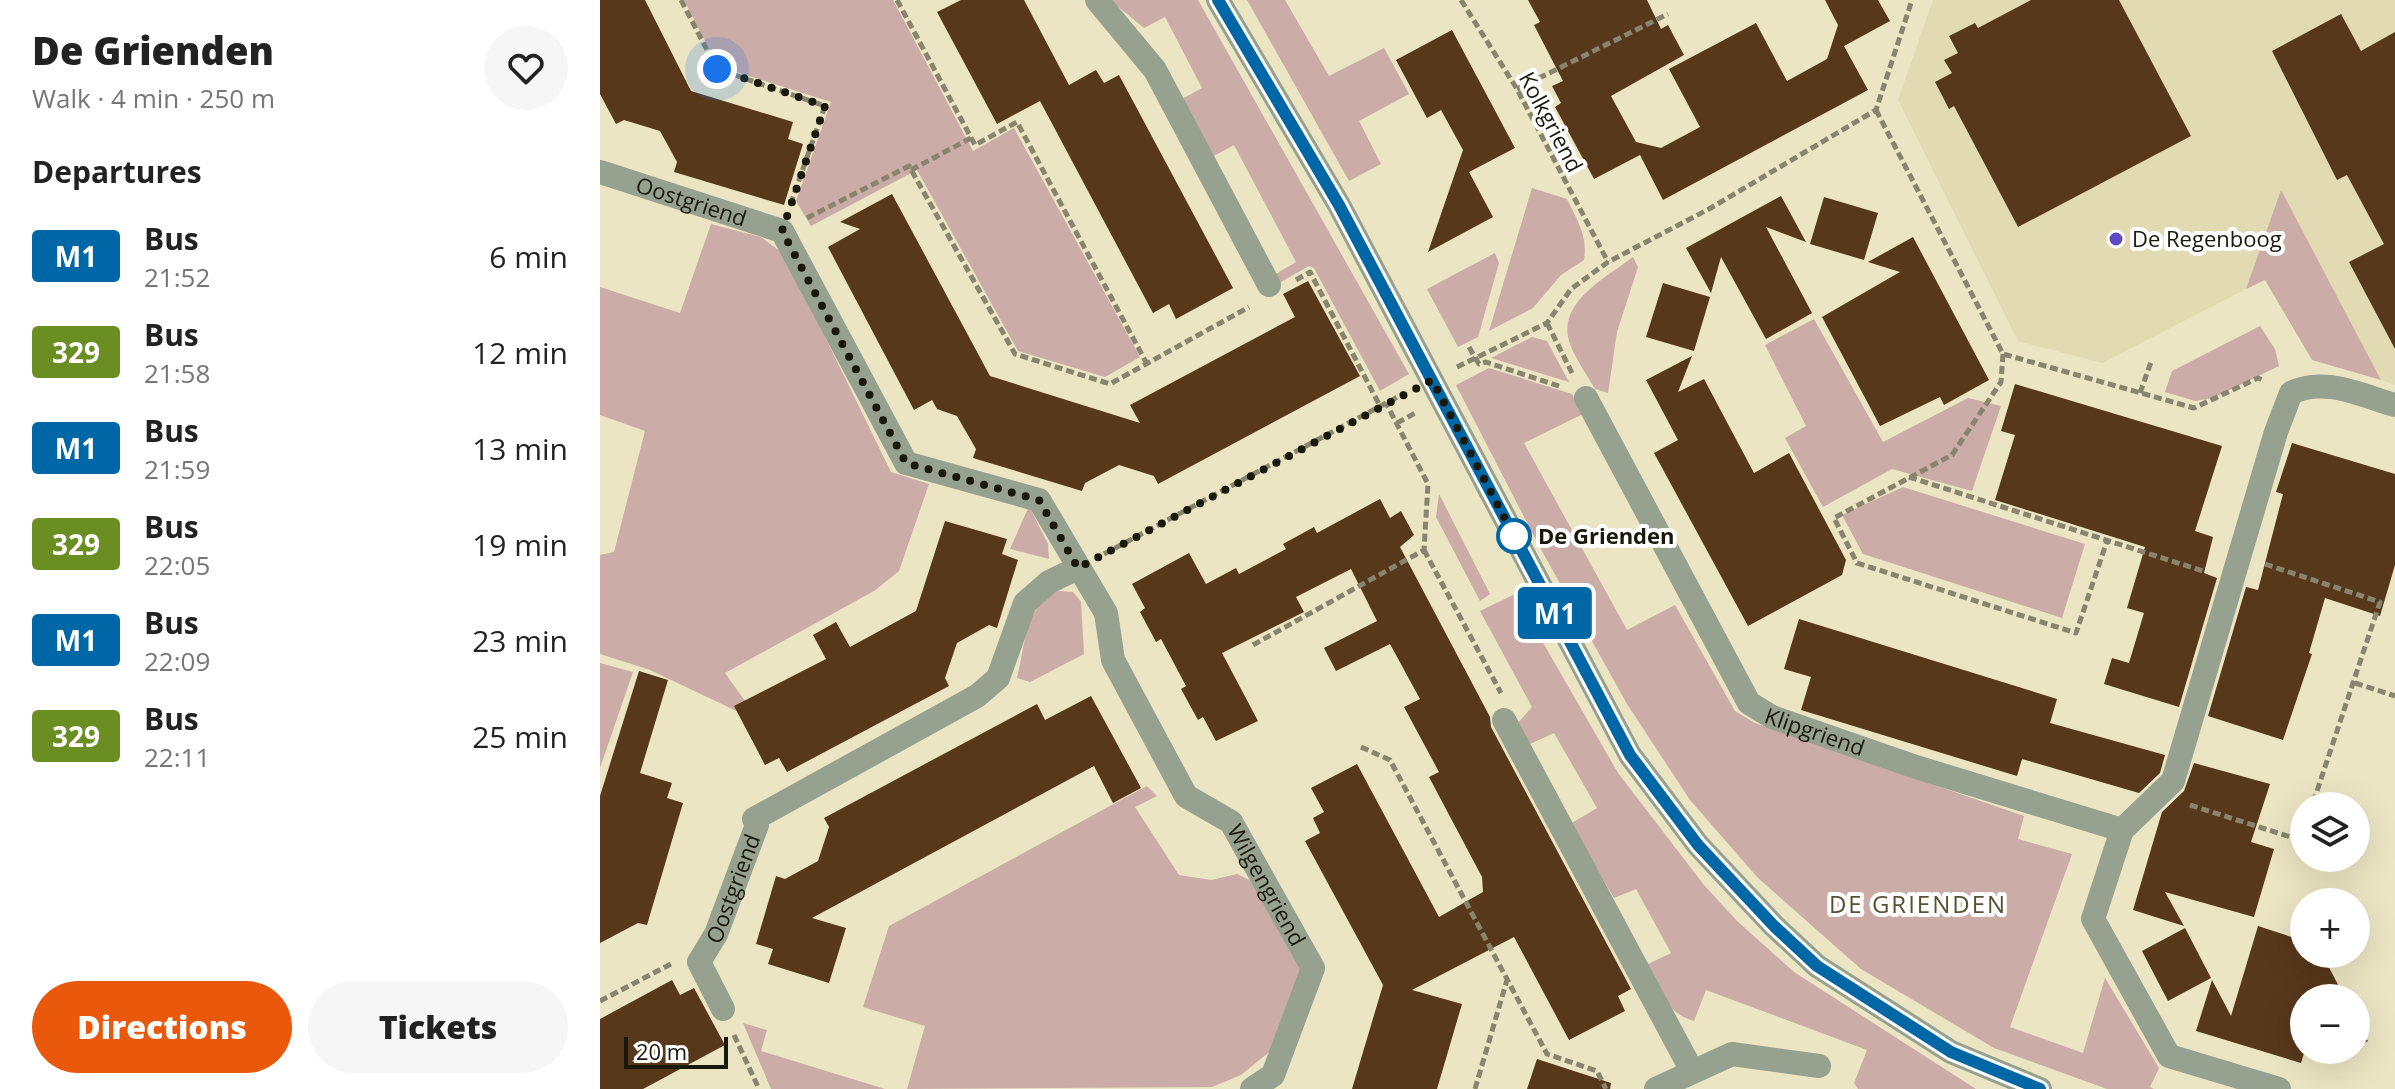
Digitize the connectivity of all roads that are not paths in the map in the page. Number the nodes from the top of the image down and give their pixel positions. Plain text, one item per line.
1 (1097, 0) edge
2 (1218, 0) edge
3 (600, 172) edge
4 (1272, 290) road end
5 (1586, 398) road end
6 (2395, 405) edge
7 (1078, 568) junction
8 (1504, 720) road end
9 (2122, 830) junction
10 (723, 1009) road end
11 (1819, 1066) dead end
12 (1692, 1071) junction
13 (1252, 1089) edge
14 (1656, 1089) edge
15 (2040, 1089) edge
16 (2279, 1089) edge

1 - 4 street
2 - 15 street
3 - 7 street, Oostgriend
5 - 9 street, Klipgriend
6 - 9 street
7 - 10 street, Oostgriend
7 - 13 street, Wilgengriend
8 - 12 street
9 - 16 street
11 - 12 street
12 - 14 street

